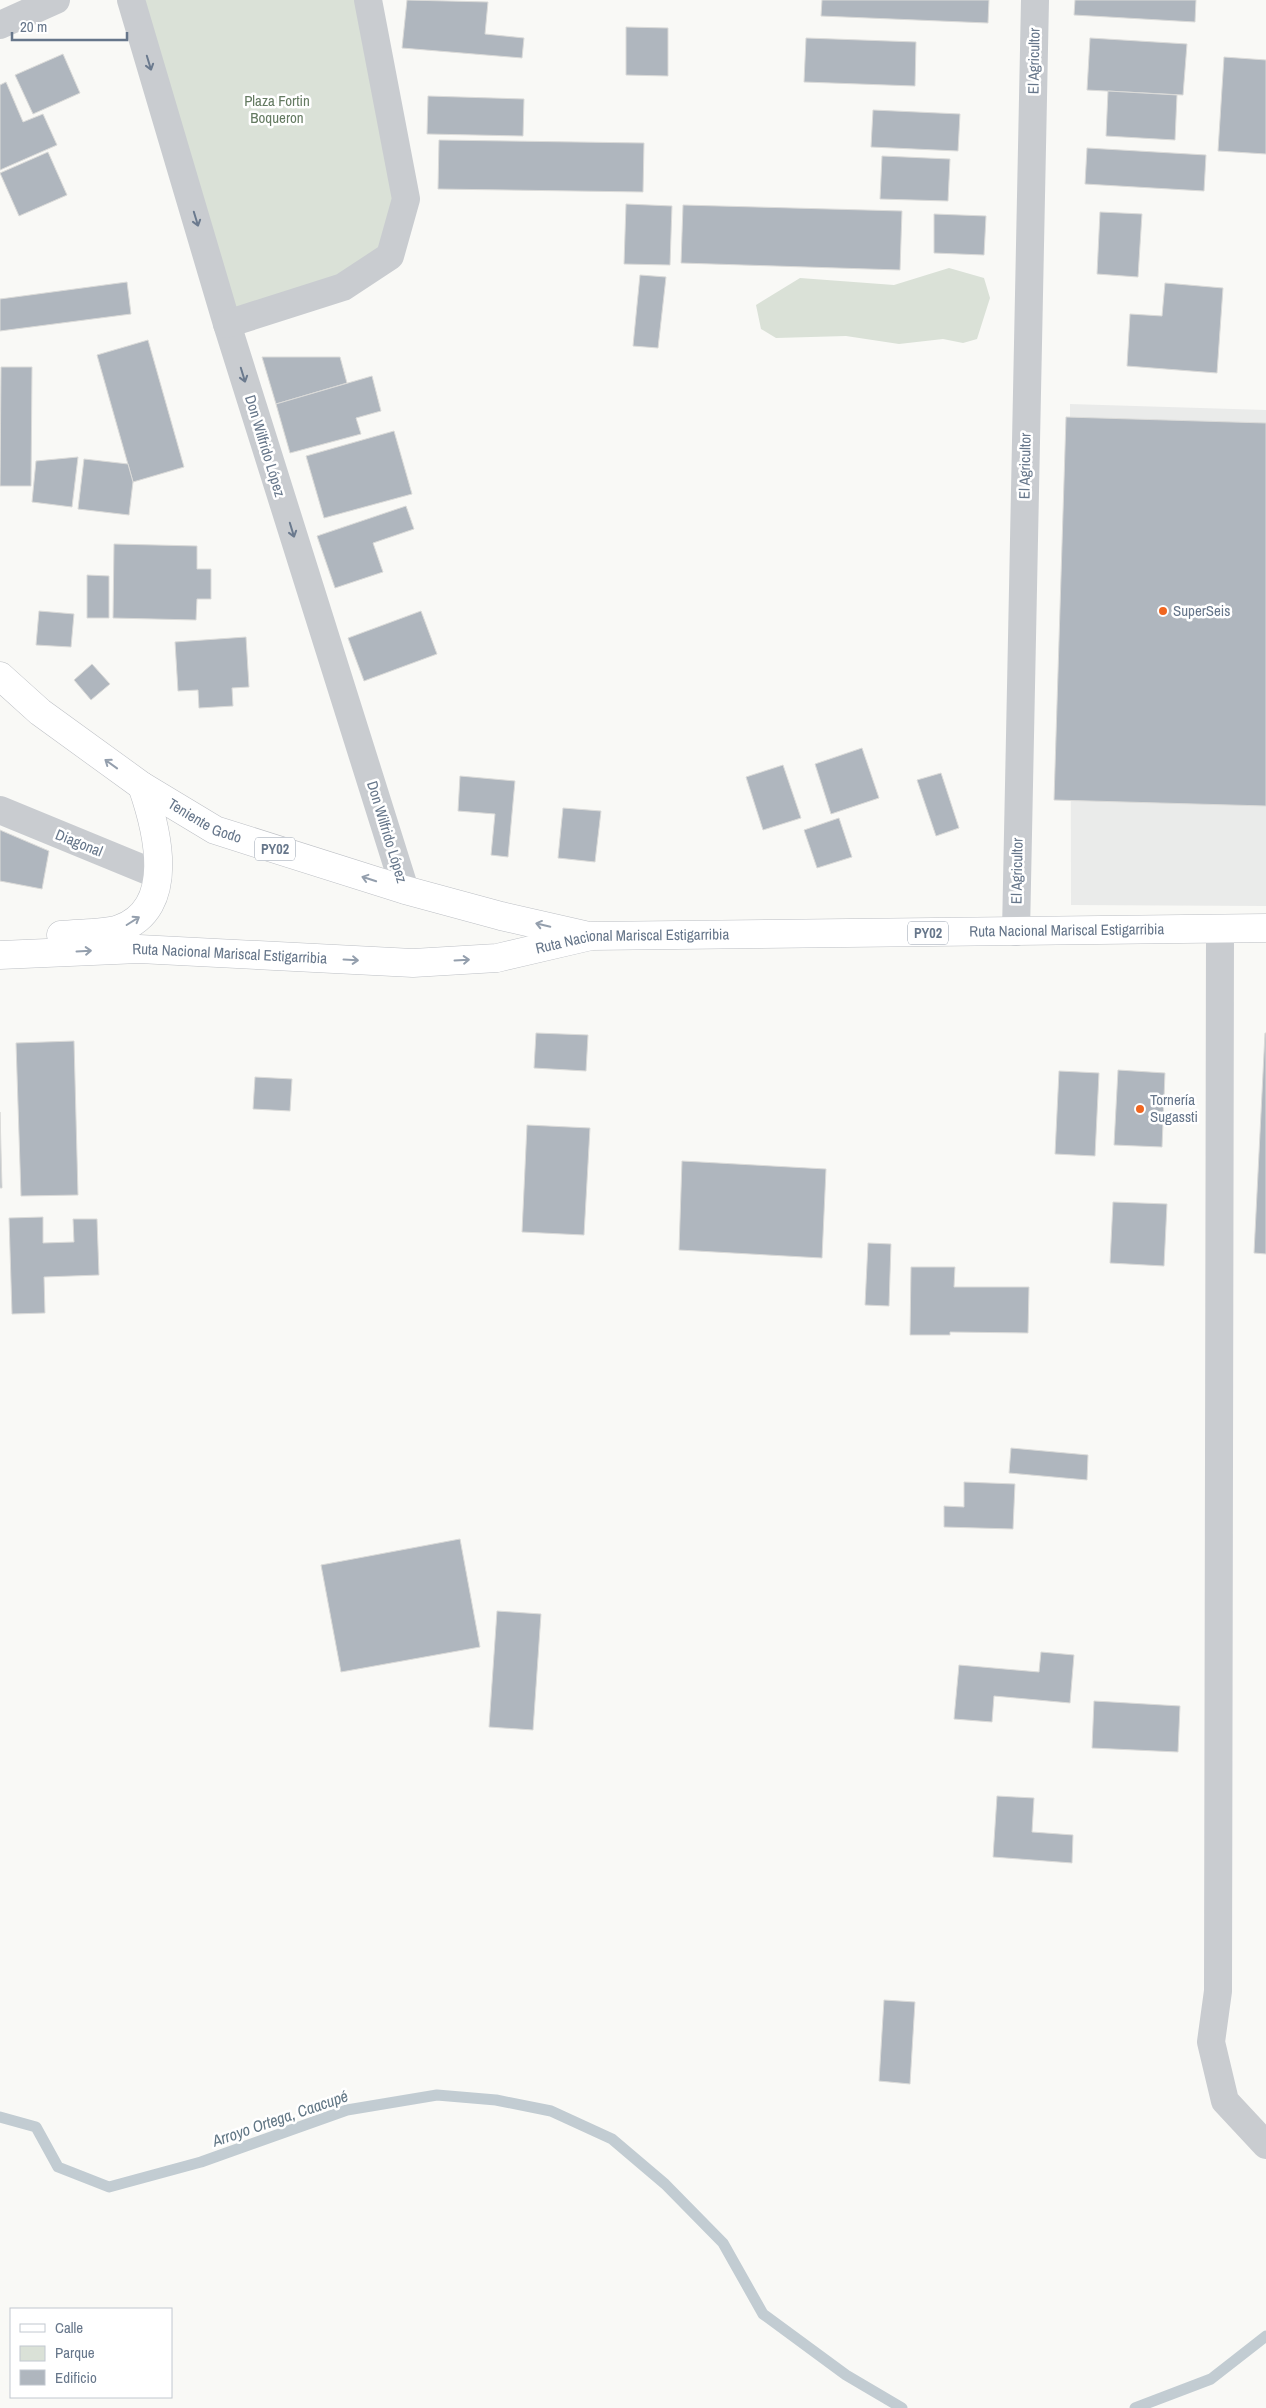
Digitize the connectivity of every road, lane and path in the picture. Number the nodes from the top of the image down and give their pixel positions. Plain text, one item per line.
1 (56, 0) edge
2 (130, 0) edge
3 (368, 0) edge
4 (1035, 0) edge
5 (0, 24) edge
6 (227, 324) junction
7 (0, 676) edge
8 (142, 786) junction
9 (0, 810) edge
10 (158, 875) junction
11 (406, 890) junction
12 (1266, 928) edge
13 (1220, 929) junction
14 (1016, 932) junction
15 (591, 936) junction
16 (0, 941) edge
17 (0, 955) edge
18 (1266, 2145) edge

1 - 5 street
2 -> 6 street, Don Wilfrido López
3 - 6 street
4 - 14 street, El Agricultor
6 -> 11 street, Don Wilfrido López
8 -> 7 main road, Teniente Godo / PY02
8 - 10 main road
11 -> 8 main road, Teniente Godo / PY02
9 - 10 street, Diagonal
16 -> 10 main road
15 -> 11 main road, Teniente Godo / PY02
12 - 13 main road, Ruta Nacional Mariscal Estigarribia / PY02
13 - 14 main road, Ruta Nacional Mariscal Estigarribia / PY02
13 - 18 street
14 - 15 main road, Ruta Nacional Mariscal Estigarribia / PY02
17 -> 15 main road, Ruta Nacional Mariscal Estigarribia / PY02

